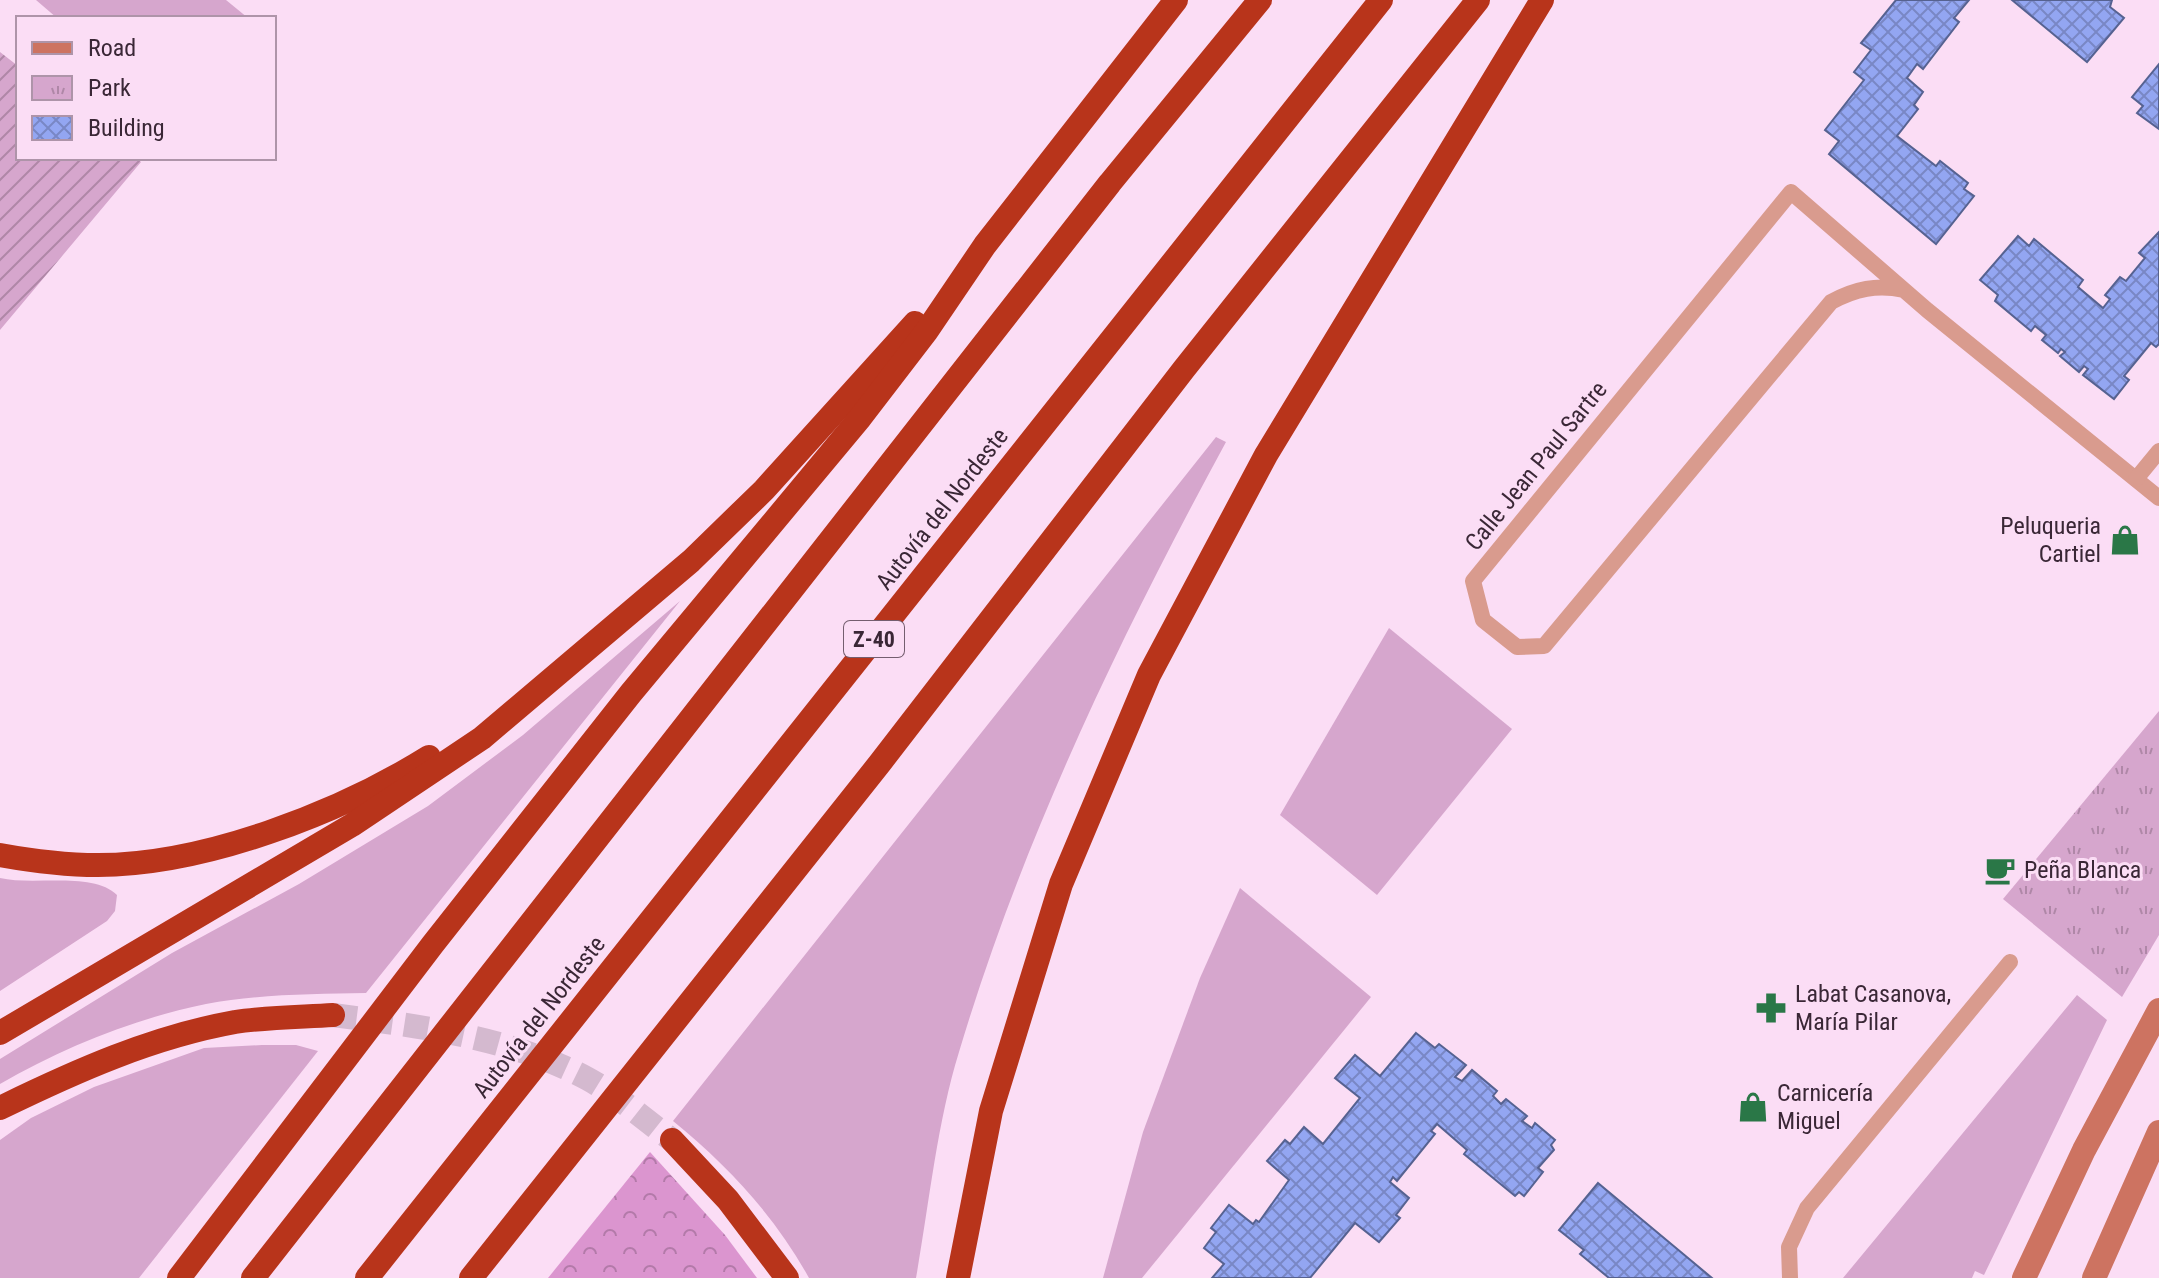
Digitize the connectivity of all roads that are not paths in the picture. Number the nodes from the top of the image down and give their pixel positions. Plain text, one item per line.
1 (1176, 0) edge
2 (1260, 0) edge
3 (1381, 0) edge
4 (1478, 0) edge
5 (1542, 0) edge
6 (985, 245) junction
7 (1904, 290) junction
8 (2159, 451) edge
9 (2136, 479) junction
10 (2159, 498) edge
11 (553, 680) junction
12 (0, 855) edge
13 (2010, 962) dead end
14 (2159, 1010) edge
15 (333, 1015) tunnel mouth
16 (0, 1033) edge
17 (0, 1108) edge
18 (2159, 1132) edge
19 (672, 1140) tunnel mouth
20 (179, 1278) edge
21 (253, 1278) edge
22 (367, 1278) edge
23 (471, 1278) edge
24 (787, 1278) edge
25 (958, 1278) edge
26 (1790, 1278) edge
27 (2024, 1278) edge
28 (2094, 1278) edge

1 - 6 highway
2 - 21 highway
3 - 22 highway, Autovía del Nordeste / Z-40
4 - 23 highway
5 - 25 highway
6 - 11 highway
6 - 20 highway
7 - 7 lane, Calle Jean Paul Sartre
7 - 9 lane, Calle Jean Paul Sartre
8 - 9 lane
9 - 10 lane, Calle Jean Paul Sartre
11 - 12 highway
11 - 16 highway
13 - 26 lane
14 - 27 main road
15 - 17 highway
18 - 28 main road
19 - 24 highway

